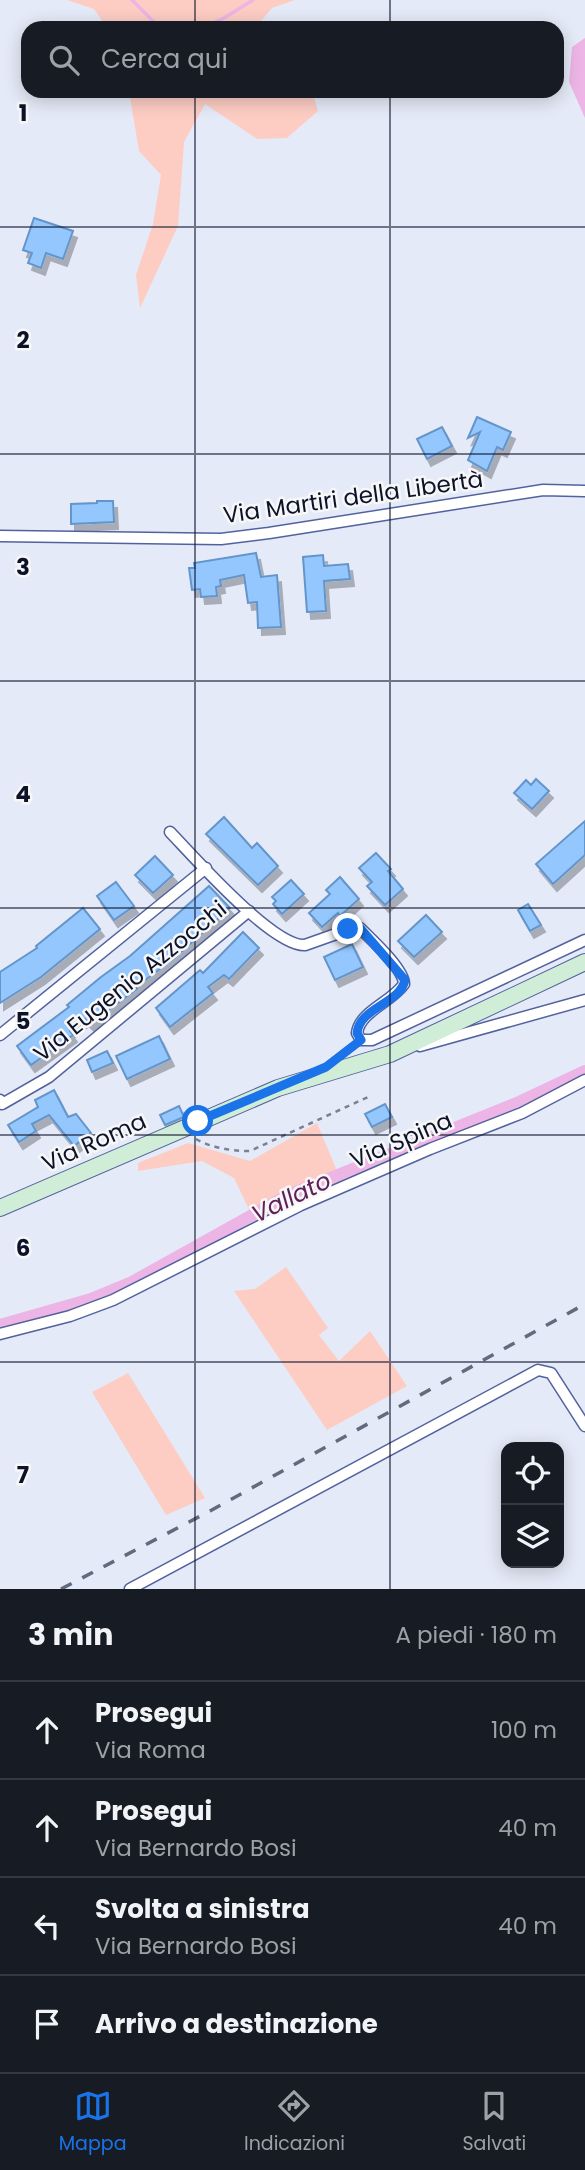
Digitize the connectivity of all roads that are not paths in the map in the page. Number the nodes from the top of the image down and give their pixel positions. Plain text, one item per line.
1 (585, 491) edge
2 (0, 536) edge
3 (170, 832) dead end
4 (205, 868) junction
5 (248, 911) junction
6 (585, 940) edge
7 (585, 962) edge
8 (585, 1000) edge
9 (0, 1035) edge
10 (361, 1040) junction
11 (390, 1054) junction
12 (585, 1080) edge
13 (278, 1088) junction
14 (1, 1102) edge
15 (0, 1208) edge
16 (0, 1334) edge
17 (585, 1426) edge
18 (130, 1589) edge

1 - 2 street, Via Martiri della Libertà
3 - 4 street
4 - 5 street
4 - 9 street
5 - 10 street
5 - 14 street, Via Eugenio Azzocchi
6 - 10 street, Via Roma
7 - 11 main road
8 - 11 street
10 - 13 lane, Via Roma
11 - 13 main road
12 - 16 street, Via Spina
13 - 15 main road, Via Roma
17 - 18 street

